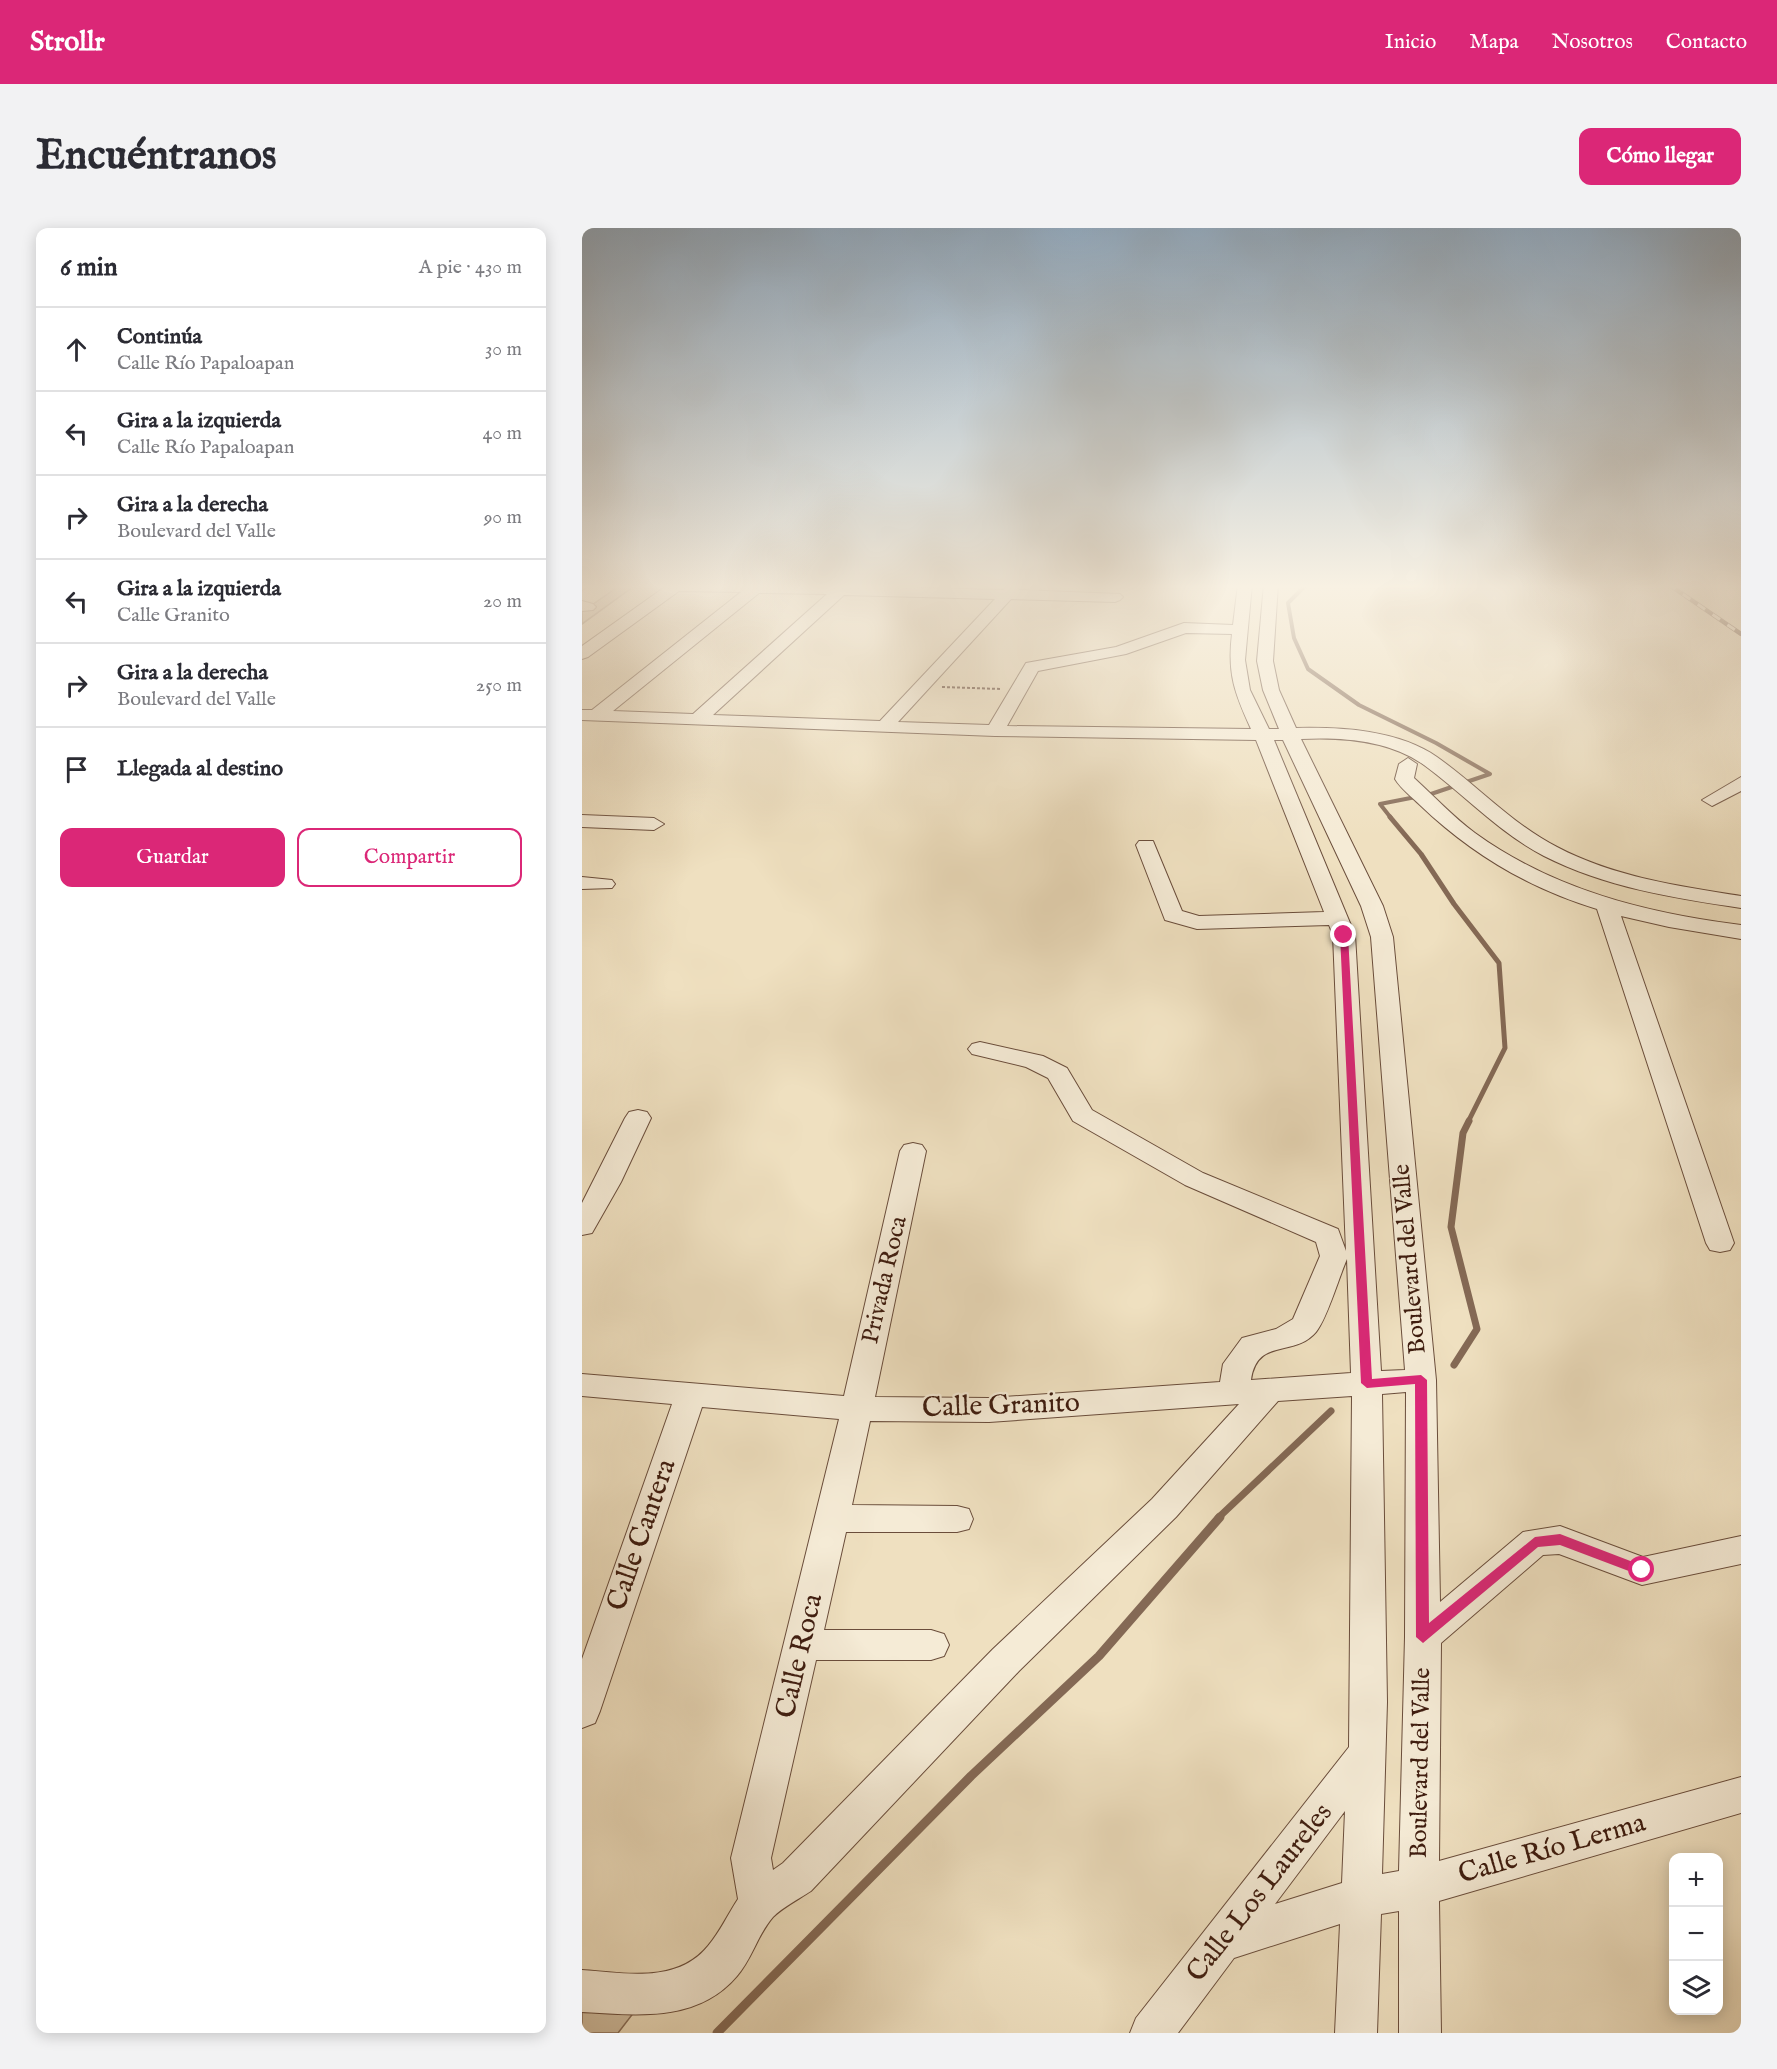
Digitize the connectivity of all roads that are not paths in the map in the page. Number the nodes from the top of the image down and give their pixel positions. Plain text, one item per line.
1 (651, 668) edge
2 (754, 668) edge
3 (938, 668) edge
4 (1031, 668) edge
5 (1238, 668) edge
6 (1266, 668) edge
7 (590, 715) edge
8 (699, 718) junction
9 (885, 726) junction
10 (995, 731) junction
11 (1279, 739) junction
12 (1418, 762) junction
13 (1741, 783) edge
14 (1712, 800) dead end
15 (582, 821) edge
16 (654, 824) dead end
17 (1146, 845) dead end
18 (582, 884) edge
19 (605, 884) dead end
20 (1741, 894) edge
21 (1741, 902) edge
22 (1607, 907) junction
23 (1741, 912) edge
24 (1338, 918) junction
25 (1741, 932) edge
26 (980, 1049) dead end
27 (638, 1118) dead end
28 (913, 1151) dead end
29 (582, 1226) edge
30 (1720, 1243) dead end
31 (1421, 1380) junction
32 (1367, 1383) junction
33 (582, 1385) edge
34 (1270, 1390) junction
35 (1234, 1392) junction
36 (691, 1395) junction
37 (856, 1409) junction
38 (833, 1518) junction
39 (957, 1519) dead end
40 (1741, 1550) edge
41 (1423, 1637) junction
42 (803, 1645) junction
43 (931, 1646) dead end
44 (582, 1710) edge
45 (1367, 1752) junction
46 (1741, 1795) edge
47 (1419, 1887) junction
48 (1359, 1898) junction
49 (759, 1903) junction
50 (1224, 1941) junction
51 (582, 1991) edge
52 (1151, 2033) edge
53 (1356, 2033) edge
54 (1420, 2033) edge

1 - 7 street
2 - 8 street
3 - 9 street
4 - 10 street
5 - 11 street, Boulevard del Valle
6 - 11 street, Boulevard del Valle
7 - 8 street
8 - 9 street
9 - 10 street
10 - 11 street
11 - 12 street
11 - 24 street, Boulevard del Valle
11 - 31 street, Boulevard del Valle
12 - 20 street
12 - 21 street
12 - 22 street
12 - 23 street
13 - 14 street
15 - 16 street
17 - 24 street
18 - 19 street
22 - 25 street
22 - 30 street
24 - 32 street, Boulevard del Valle
26 - 35 street
27 - 29 street
28 - 37 street, Privada Roca
31 - 32 street, Calle Granito
31 - 41 street, Boulevard del Valle
32 - 34 street, Calle Granito
32 - 45 street, Boulevard del Valle
33 - 36 street, Calle Granito
34 - 35 street, Calle Granito
34 - 49 street
35 - 37 street, Calle Granito
36 - 37 street, Calle Granito
36 - 44 street, Calle Cantera
37 - 38 street, Calle Roca
38 - 39 street
38 - 42 street, Calle Roca
40 - 41 street
41 - 47 street, Boulevard del Valle
42 - 43 street
42 - 49 street, Calle Roca
45 - 48 street, Boulevard del Valle
45 - 50 street, Calle Los Laureles
46 - 47 street, Calle Río Lerma
47 - 48 street, Calle Río Lerma
47 - 54 street, Boulevard del Valle
48 - 50 street, Calle Río Lerma
48 - 53 street, Boulevard del Valle
49 - 51 street
50 - 52 street, Calle Los Laureles

